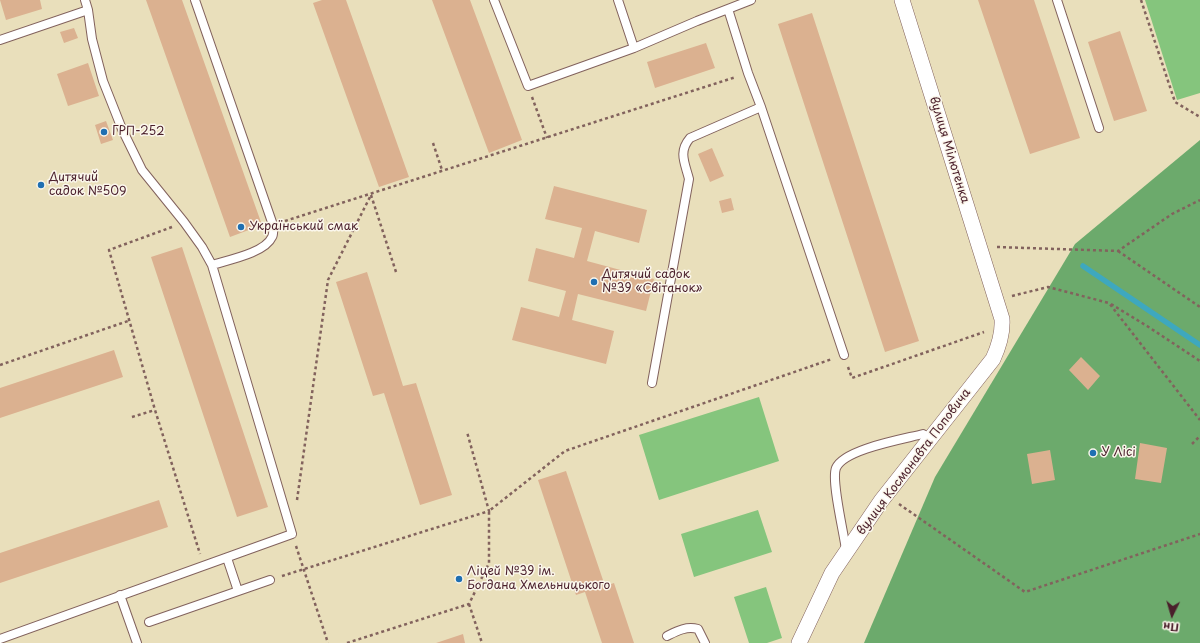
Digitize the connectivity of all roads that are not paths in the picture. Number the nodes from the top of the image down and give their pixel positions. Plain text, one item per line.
1 (85, 0) edge
2 (195, 0) edge
3 (494, 0) edge
4 (618, 0) edge
5 (751, 0) edge
6 (902, 0) edge
7 (1057, 0) edge
8 (88, 10) junction
9 (728, 10) junction
10 (0, 40) edge
11 (634, 48) junction
12 (760, 107) junction
13 (1099, 128) dead end
14 (212, 265) junction
15 (996, 300) joint
16 (844, 355) road end
17 (652, 383) dead end
18 (930, 439) junction
19 (847, 552) junction
20 (227, 558) junction
21 (270, 580) road end
22 (238, 591) junction
23 (120, 595) junction
24 (149, 622) dead end
25 (667, 636) dead end
26 (0, 639) edge
27 (137, 643) edge
28 (705, 643) edge
29 (799, 643) edge

1 - 8 lane
2 - 14 lane
3 - 11 lane
4 - 11 lane
5 - 9 lane
6 - 15 street, вулиця Мілютенка
7 - 13 lane
8 - 10 lane
8 - 14 lane
9 - 11 lane
9 - 12 lane
12 - 16 lane
12 - 17 lane
14 - 20 lane
15 - 18 street, вулиця Космонавта Поповича
18 - 19 street, вулиця Космонавта Поповича
18 - 19 lane
19 - 29 street, вулиця Космонавта Поповича
20 - 22 lane
20 - 23 lane
21 - 22 lane
22 - 24 lane
23 - 26 lane
23 - 27 lane
25 - 28 lane

